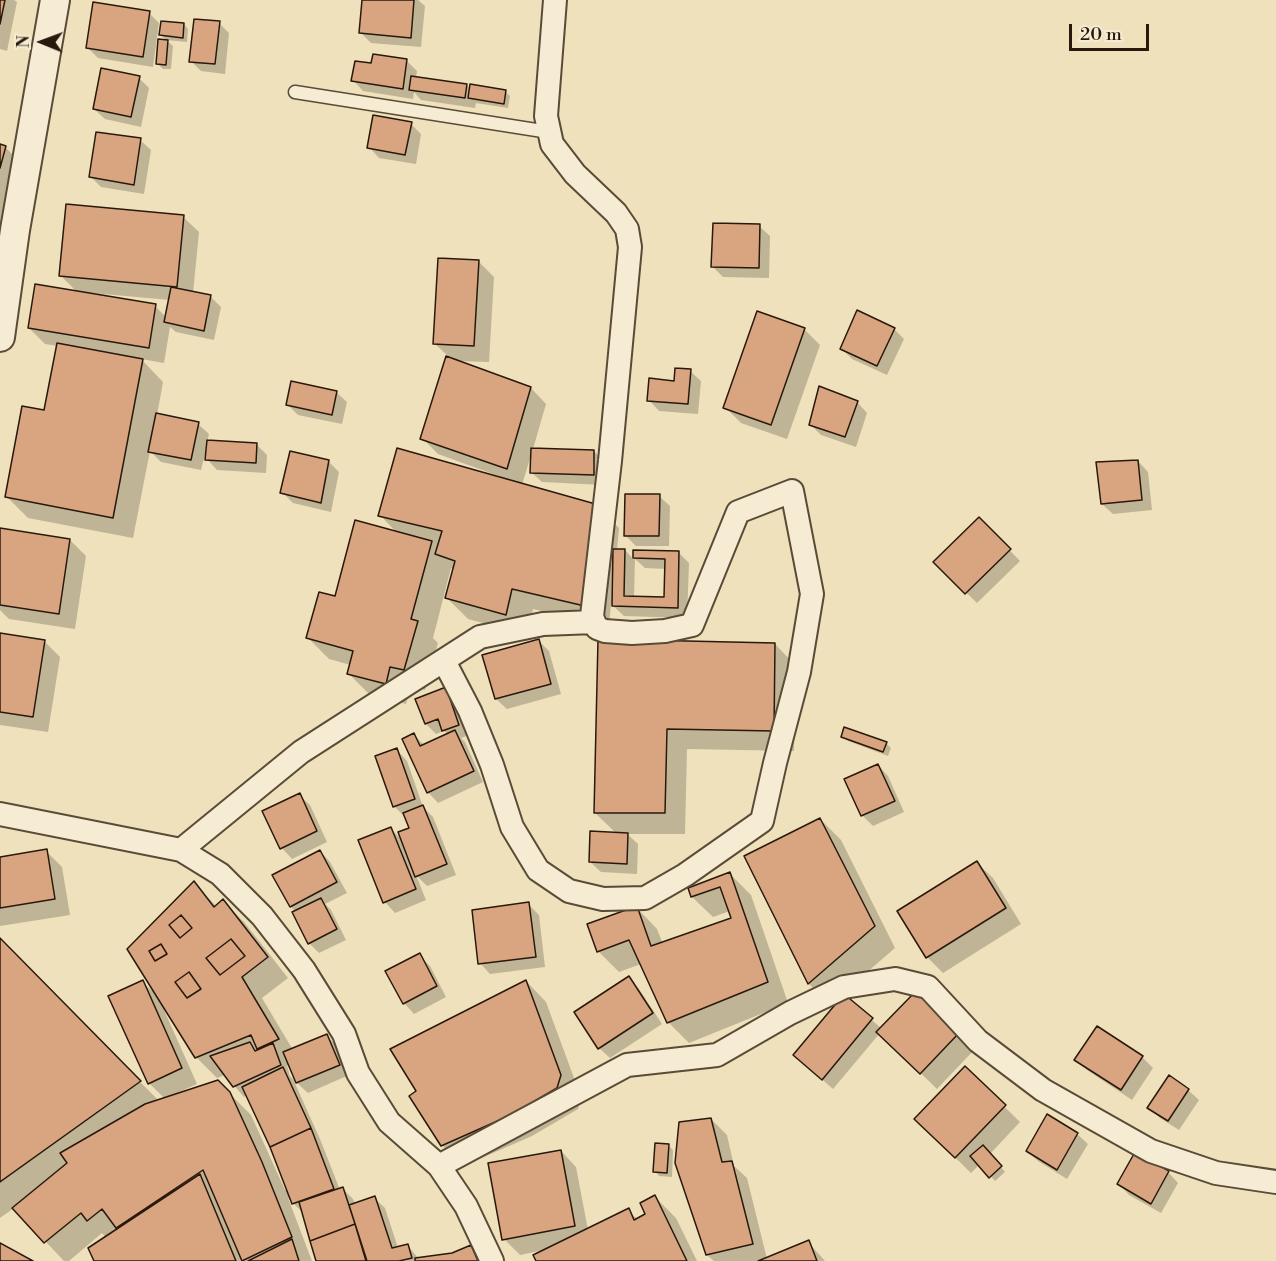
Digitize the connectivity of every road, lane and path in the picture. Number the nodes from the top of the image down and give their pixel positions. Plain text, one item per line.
1 (55, 0) edge
2 (555, 0) edge
3 (296, 92) dead end
4 (549, 132) junction
5 (0, 337) edge
6 (594, 622) junction
7 (444, 661) junction
8 (0, 814) edge
9 (181, 850) junction
10 (439, 1166) junction
11 (1276, 1182) edge
12 (492, 1261) edge

1 - 5 street
2 - 4 street
3 - 4 lane
4 - 6 street
6 - 7 street
6 - 7 street
7 - 9 street
8 - 9 street
9 - 10 street
10 - 11 street
10 - 12 street

